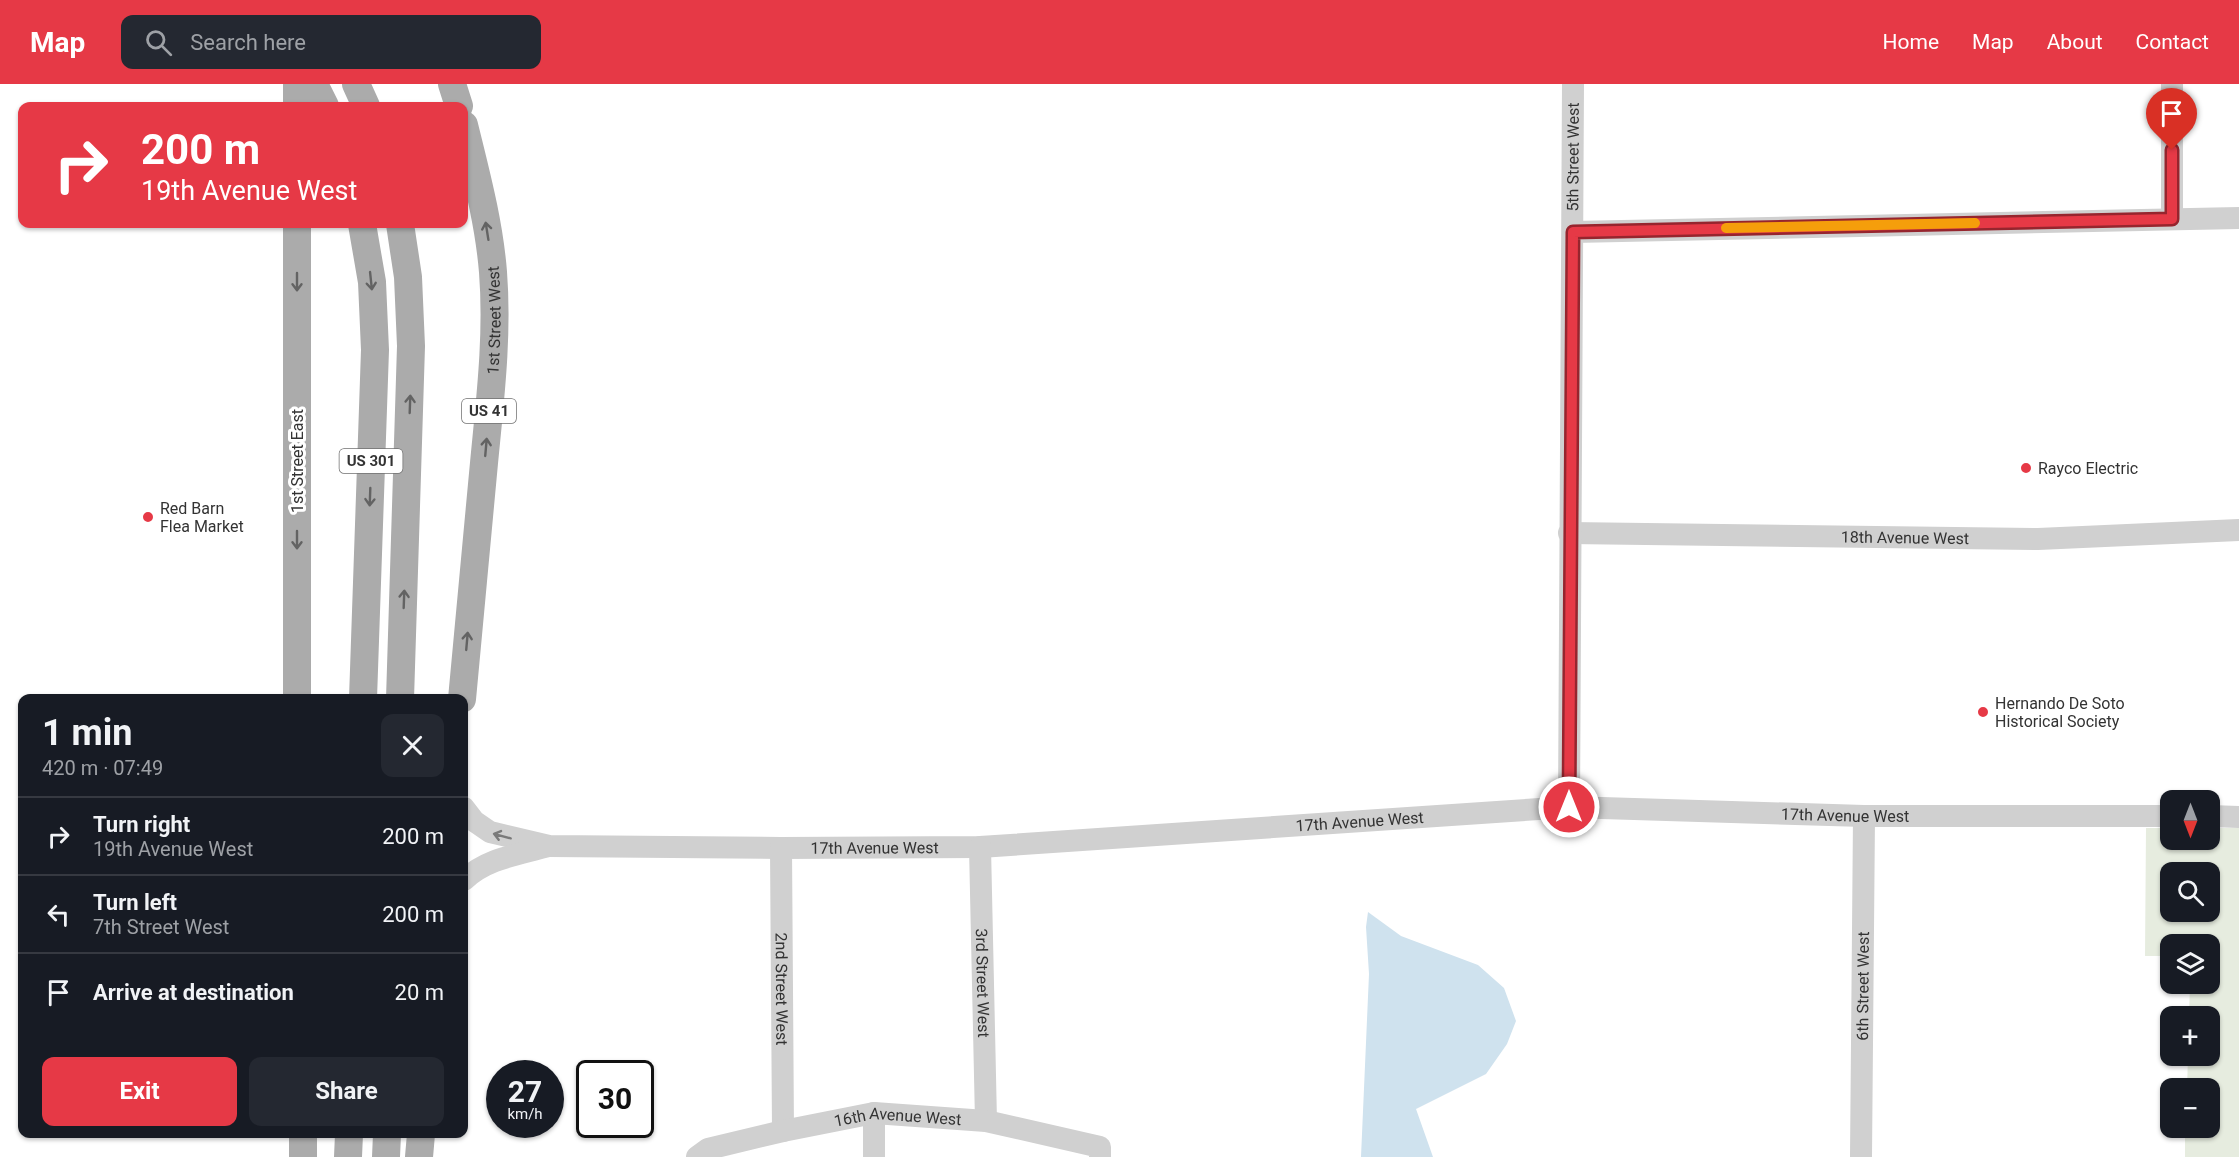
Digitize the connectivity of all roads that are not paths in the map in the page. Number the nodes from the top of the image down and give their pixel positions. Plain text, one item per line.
1 (356, 84) edge
2 (452, 84) edge
3 (1573, 84) edge
4 (2172, 84) edge
5 (364, 102) edge
6 (458, 102) edge
7 (468, 141) edge
8 (2239, 218) edge
9 (2172, 219) junction
10 (297, 228) edge
11 (363, 228) edge
12 (401, 228) edge
13 (1573, 232) junction
14 (2239, 530) edge
15 (1569, 534) junction
16 (297, 694) edge
17 (363, 694) edge
18 (400, 694) edge
19 (462, 694) edge
20 (1569, 807) junction
21 (468, 813) edge
22 (1864, 816) junction
23 (2160, 816) edge
24 (2220, 816) edge
25 (2239, 817) edge
26 (549, 846) junction
27 (980, 847) junction
28 (781, 848) junction
29 (468, 877) edge
30 (874, 1113) junction
31 (986, 1121) junction
32 (783, 1131) junction
33 (303, 1138) edge
34 (349, 1138) edge
35 (387, 1138) edge
36 (421, 1138) edge
37 (1100, 1152) edge
38 (303, 1157) edge
39 (348, 1157) edge
40 (386, 1157) edge
41 (419, 1157) edge
42 (697, 1157) edge
43 (874, 1157) edge
44 (1861, 1157) edge

1 - 5 main road
2 - 6 main road
3 - 13 street, 5th Street West
4 - 9 street
19 -> 7 main road, 1st Street West / US 41
8 - 9 street
9 - 13 street
10 -> 16 main road, 1st Street East
11 -> 17 main road, US 301
18 -> 12 main road, US 301
13 - 15 street, 5th Street West
14 - 15 street, 18th Avenue West
15 - 20 street, 5th Street West
20 - 22 street, 17th Avenue West
20 - 27 street, 17th Avenue West
26 -> 21 street, 17th Avenue West
22 - 23 street, 17th Avenue West
22 - 44 street, 6th Street West
24 - 25 street
26 - 28 street, 17th Avenue West
26 - 29 street, 17th Avenue West
27 - 28 street, 17th Avenue West
27 - 31 street, 3rd Street West
28 - 32 street, 2nd Street West
30 - 31 street, 16th Avenue West
30 - 32 street, 16th Avenue West
30 - 43 street
31 - 37 street, 16th Avenue West
32 - 42 street, 16th Avenue West
33 - 38 main road
34 - 39 main road
35 - 40 main road
36 - 41 main road

